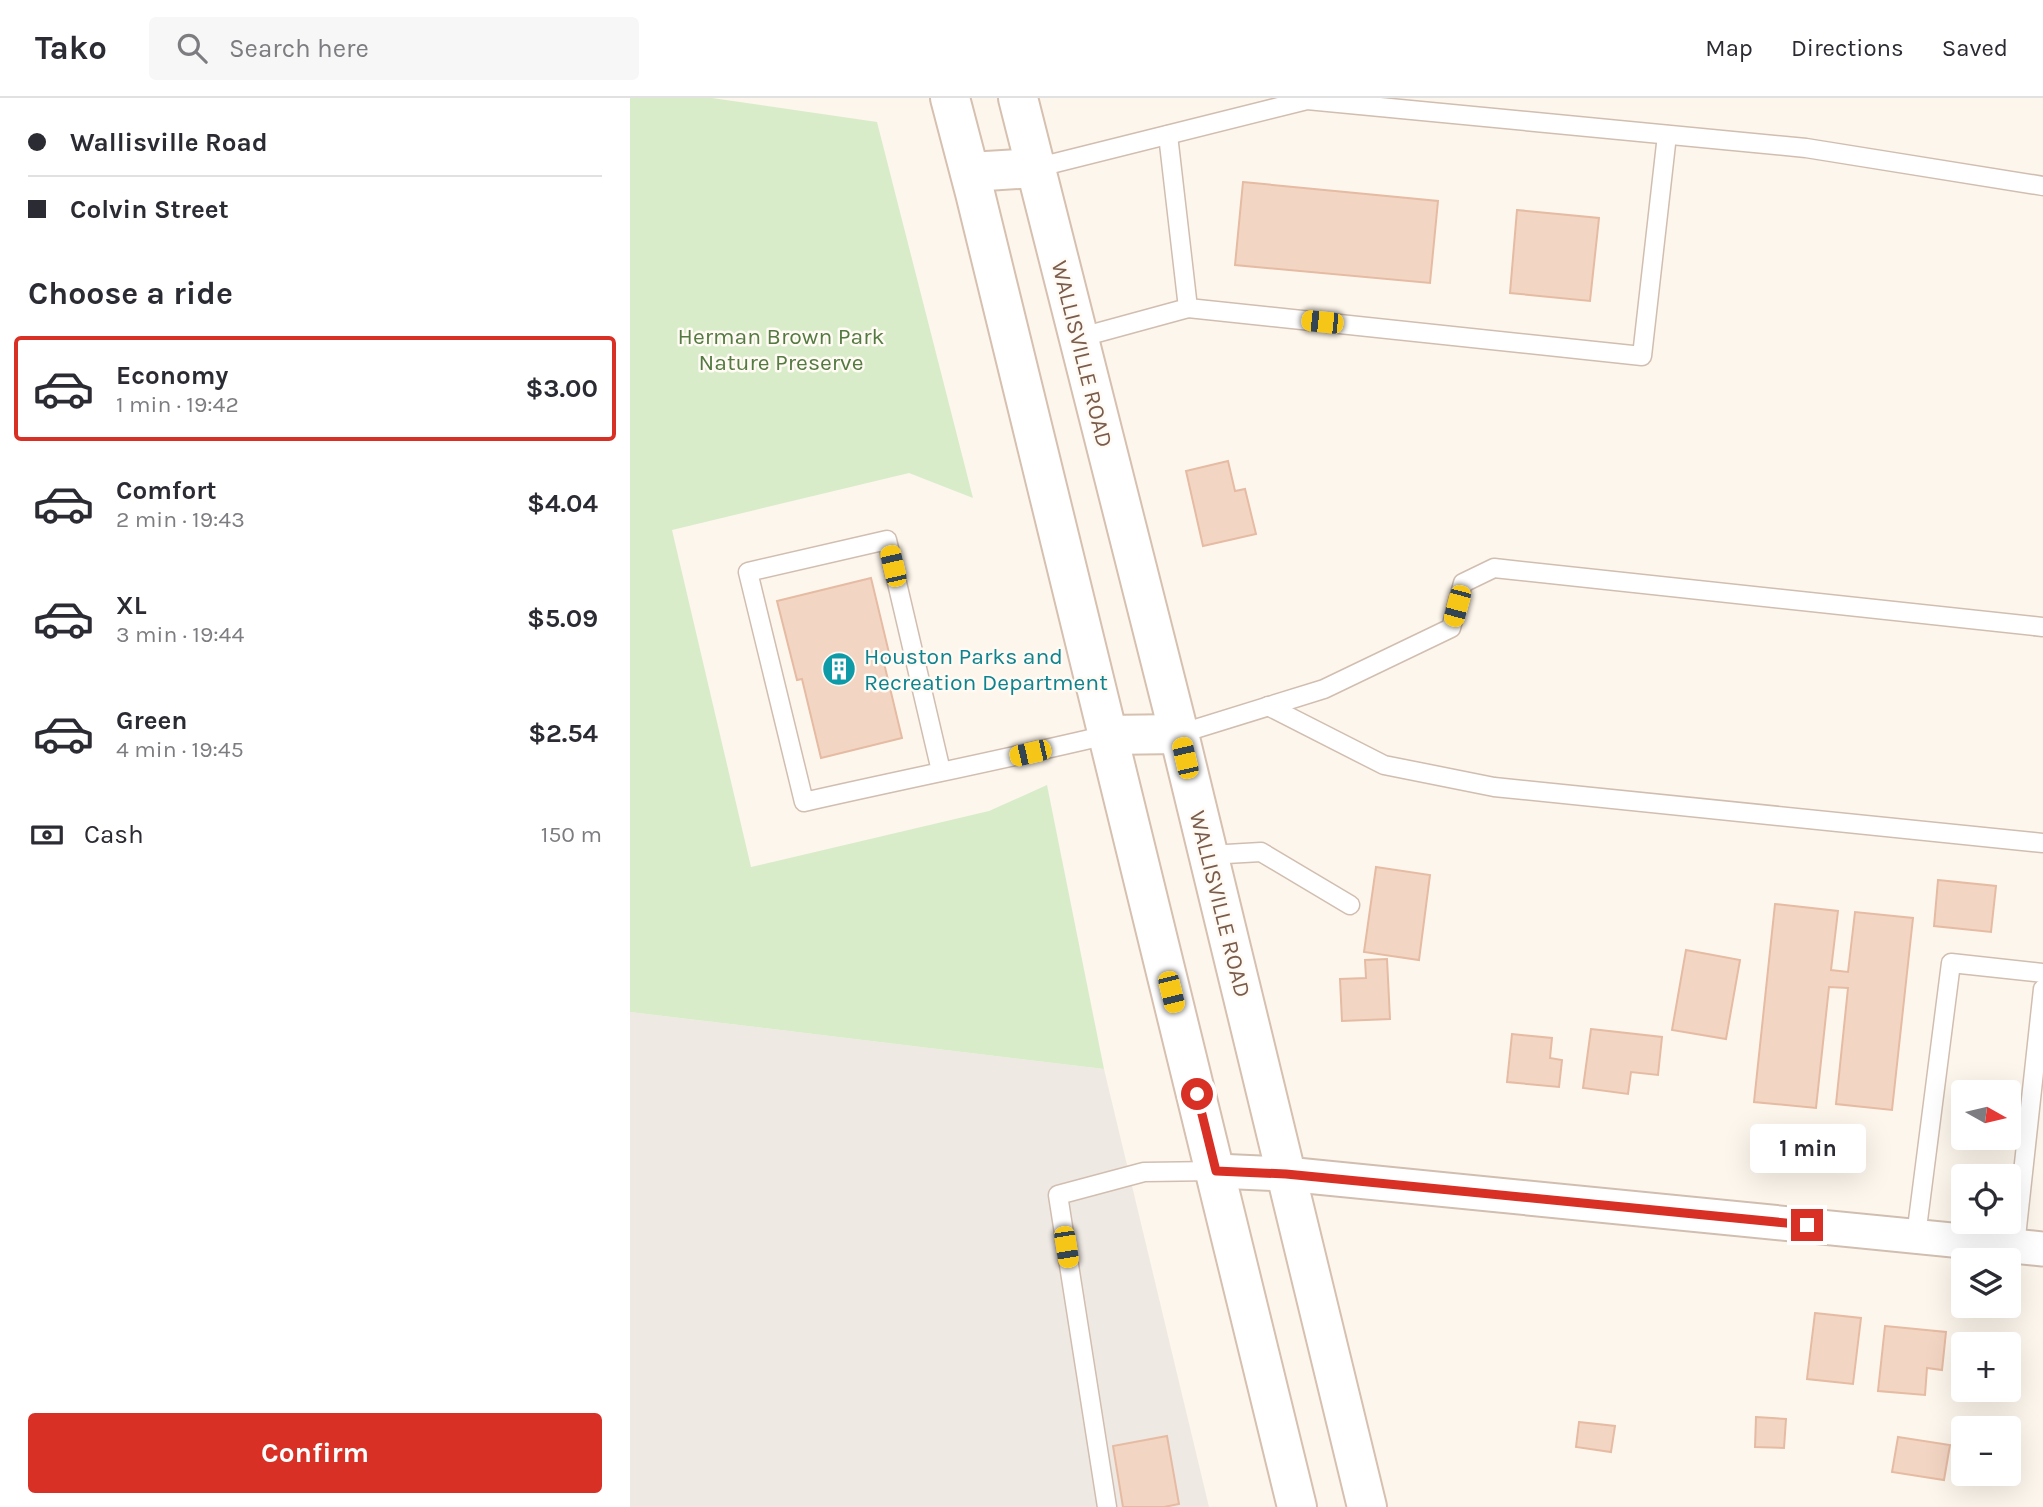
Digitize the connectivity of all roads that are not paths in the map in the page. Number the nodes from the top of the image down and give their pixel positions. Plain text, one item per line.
1 (950, 98) edge
2 (1018, 98) edge
3 (1168, 135) junction
4 (1667, 135) junction
5 (1035, 168) junction
6 (970, 172) junction
7 (2043, 186) edge
8 (1188, 308) junction
9 (1078, 338) junction
10 (2043, 627) edge
11 (1268, 706) junction
12 (1179, 734) junction
13 (1107, 735) junction
14 (941, 771) junction
15 (2043, 843) edge
16 (1209, 855) junction
17 (1349, 905) dead end
18 (2043, 974) edge
19 (2043, 989) edge
20 (1216, 1171) junction
21 (1286, 1174) junction
22 (1916, 1236) junction
23 (2029, 1247) edge
24 (1107, 1507) edge
25 (1297, 1507) edge
26 (1367, 1507) edge

1 - 6 main road
2 - 5 main road, WALLISVILLE ROAD
3 - 4 lane
3 - 5 lane
3 - 8 lane
4 - 7 lane
4 - 8 lane
5 - 6 main road
5 - 9 main road, WALLISVILLE ROAD
6 - 13 main road
8 - 9 lane
9 - 12 main road, WALLISVILLE ROAD
10 - 11 lane
11 - 12 lane
11 - 15 lane
12 - 13 main road
12 - 16 main road, WALLISVILLE ROAD
13 - 14 lane
13 - 20 main road
14 - 14 lane
16 - 17 lane
16 - 21 main road, WALLISVILLE ROAD
18 - 22 lane
19 - 23 lane
20 - 21 street
20 - 24 lane
20 - 25 main road
21 - 22 street
21 - 26 main road, WALLISVILLE ROAD
22 - 23 street

